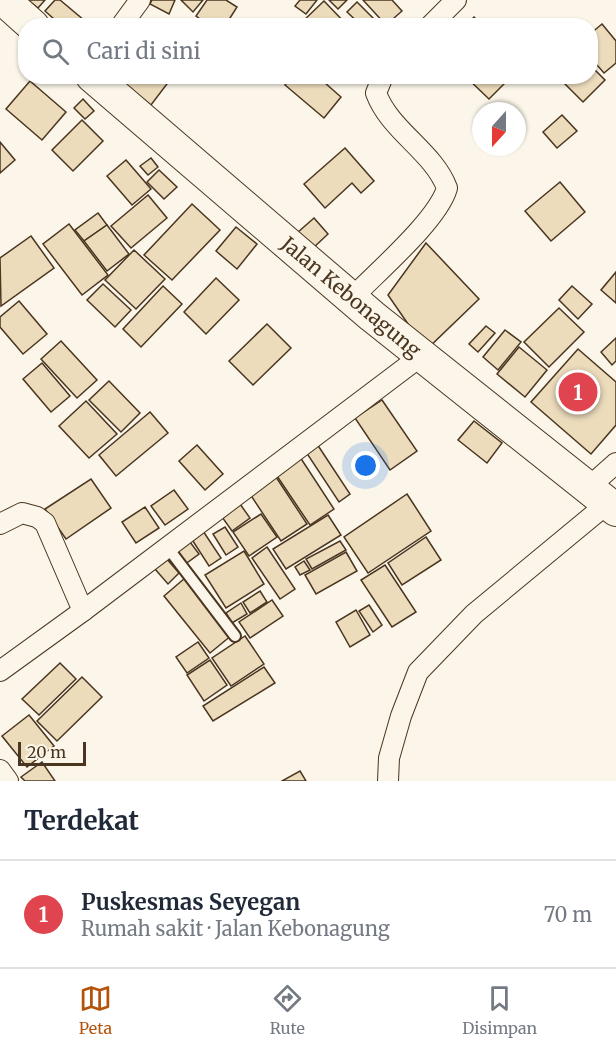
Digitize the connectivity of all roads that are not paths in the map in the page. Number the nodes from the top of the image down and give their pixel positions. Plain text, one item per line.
1 (4, 0) edge
2 (140, 0) edge
3 (456, 0) edge
4 (24, 18) edge
5 (127, 18) edge
6 (438, 18) edge
7 (101, 84) edge
8 (380, 84) edge
9 (351, 298) junction
10 (421, 356) junction
11 (616, 463) edge
12 (605, 500) edge
13 (0, 524) edge
14 (168, 548) junction
15 (83, 611) junction
16 (235, 636) dead end
17 (0, 671) edge
18 (0, 770) edge
19 (8, 781) edge
20 (388, 781) edge

1 - 4 main road
2 - 5 street
3 - 6 street
7 - 9 main road, Jalan Kebonagung
8 - 9 street
9 - 10 main road, Jalan Kebonagung
10 - 12 main road, Jalan Kebonagung
10 - 14 street
11 - 12 street
12 - 20 street
13 - 15 street
14 - 15 street
14 - 16 lane
15 - 17 street
18 - 19 street

